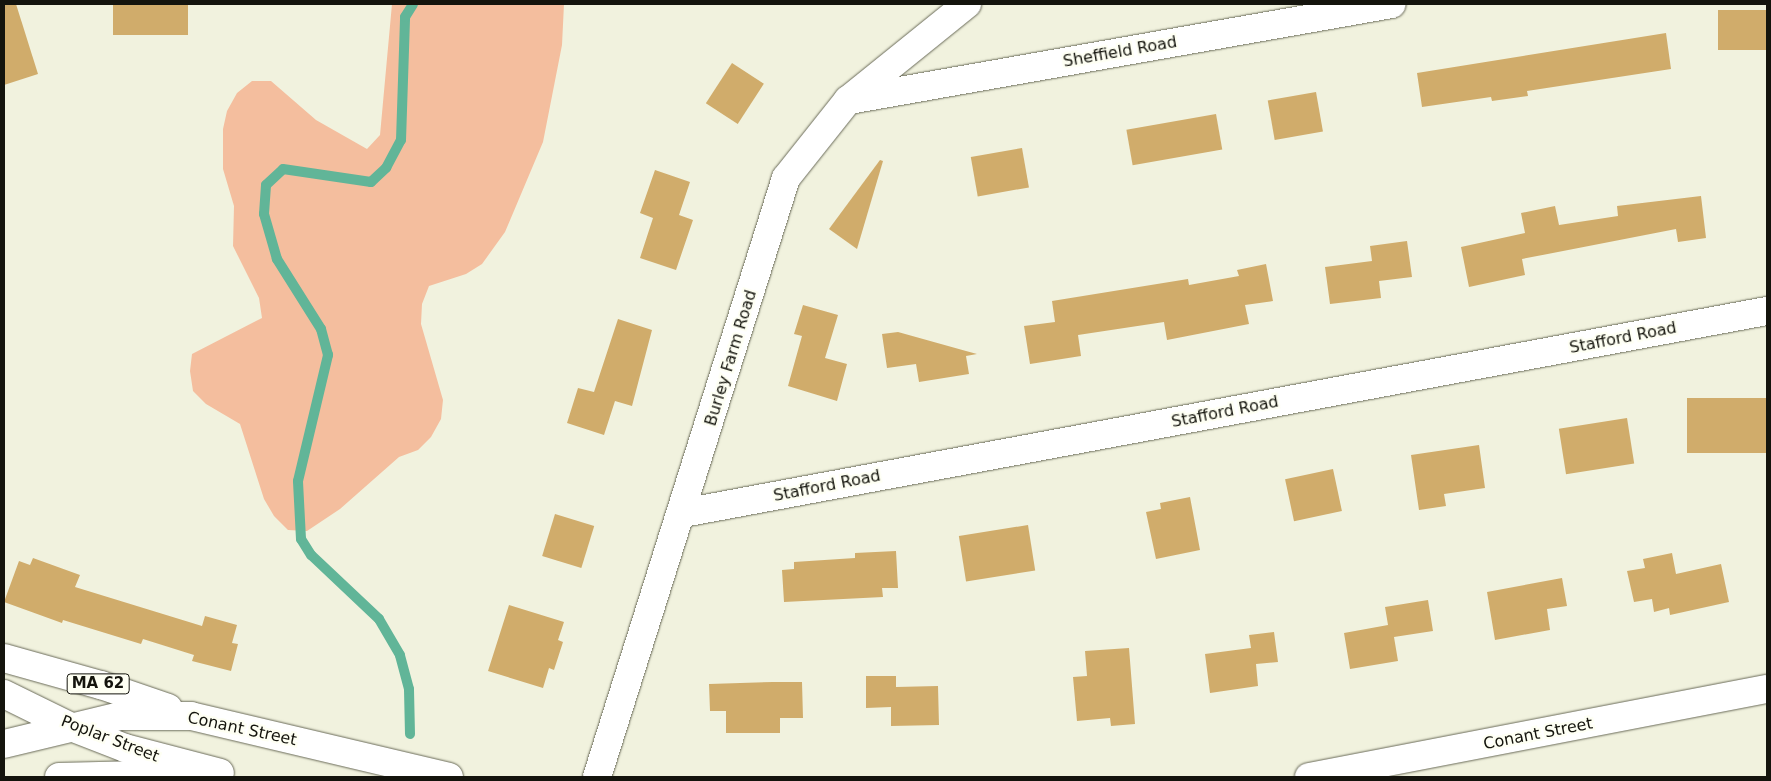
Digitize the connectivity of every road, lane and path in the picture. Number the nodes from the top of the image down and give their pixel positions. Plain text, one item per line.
1 (966, 4) edge
2 (1392, 4) edge
3 (848, 100) junction
4 (1767, 311) edge
5 (683, 513) junction
6 (4, 658) edge
7 (1767, 689) edge
8 (4, 694) edge
9 (191, 716) junction
10 (72, 727) junction
11 (4, 744) edge
12 (229, 775) edge
13 (60, 777) edge
14 (449, 777) edge
15 (597, 777) edge
16 (1309, 777) edge

1 - 3 street, Burley Farm Road
2 - 3 street, Sheffield Road
3 - 5 street, Burley Farm Road
4 - 5 street, Stafford Road
5 - 15 street, Burley Farm Road
6 - 9 street, MA 62
7 - 16 street, Conant Street
8 - 10 street, Poplar Street
9 - 10 street, Conant Street
9 - 14 street, Conant Street
10 - 11 street, Conant Street
10 - 12 street, Poplar Street
12 - 13 street

